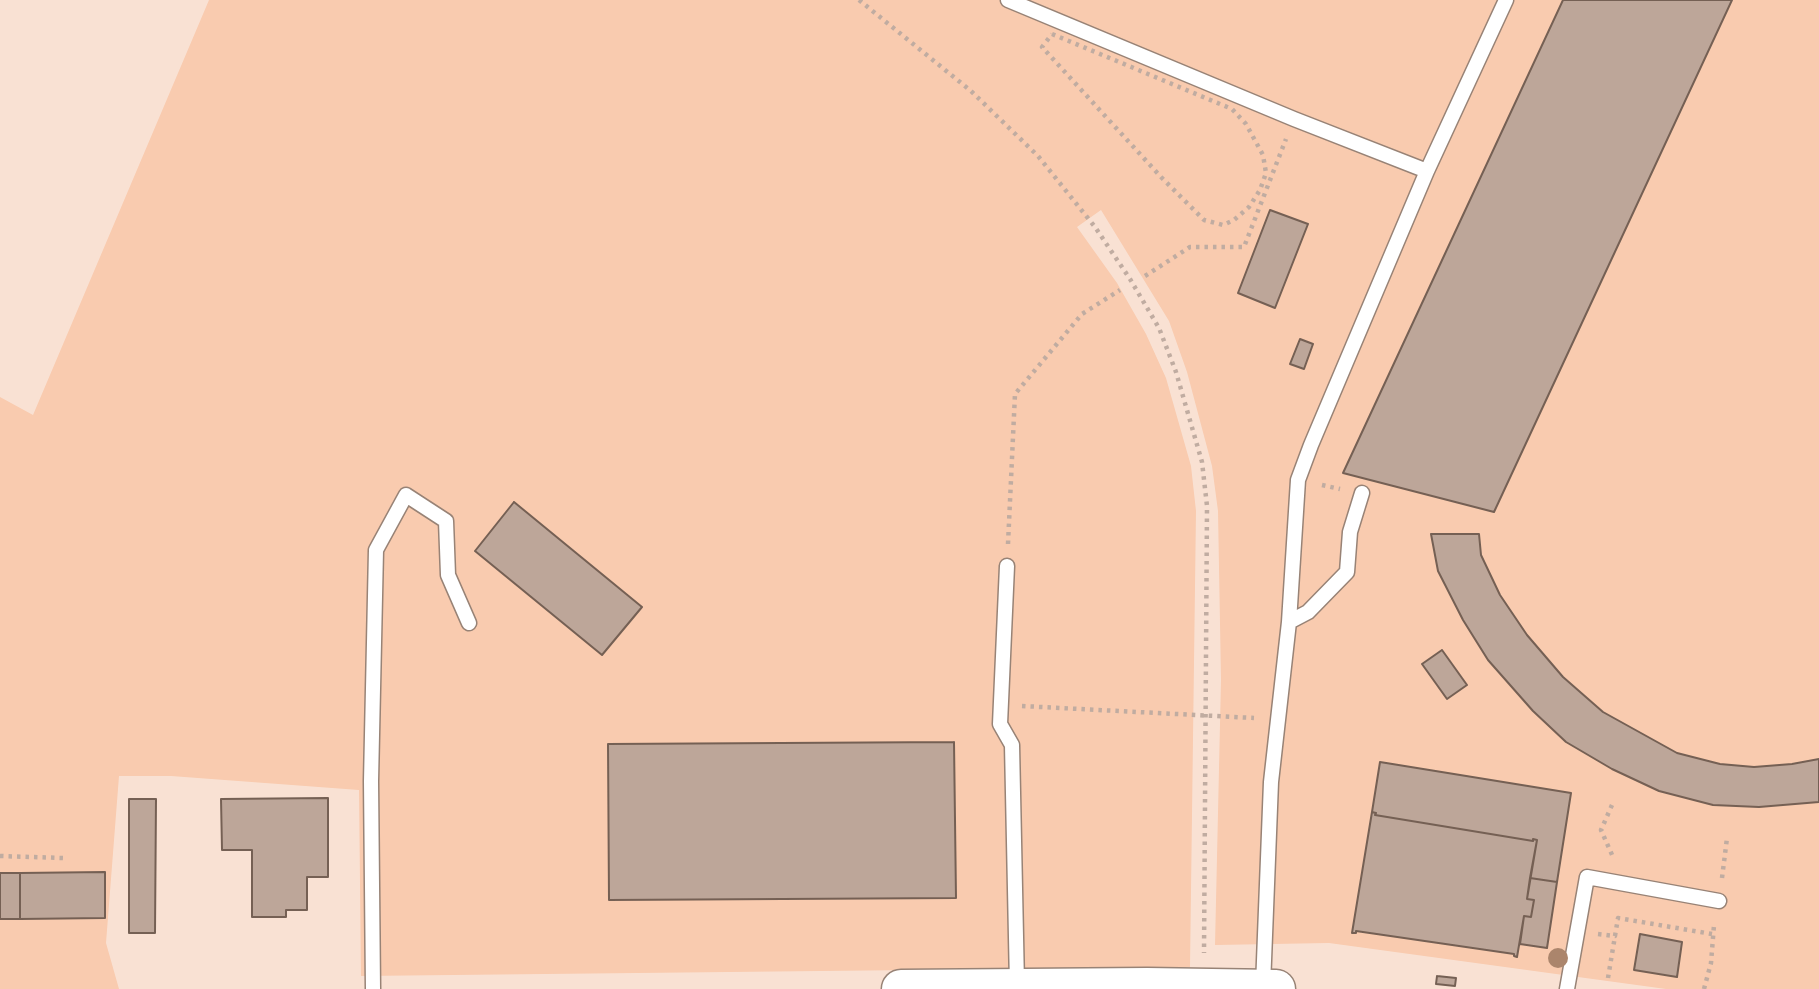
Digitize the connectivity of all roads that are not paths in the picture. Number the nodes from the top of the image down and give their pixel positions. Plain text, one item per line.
1 (1009, 0) edge
2 (1506, 0) edge
3 (1427, 171) junction
4 (1362, 493) dead end
5 (1007, 566) road end
6 (1289, 622) junction
7 (469, 623) dead end
8 (1719, 901) dead end
9 (1017, 988) edge
10 (1263, 988) edge
11 (373, 989) edge
12 (901, 989) edge
13 (1276, 989) edge
14 (1567, 989) edge

1 - 3 lane
2 - 3 lane
3 - 6 lane
4 - 6 lane
5 - 9 lane
6 - 10 lane
7 - 11 lane
8 - 14 lane
9 - 10 street
9 - 12 street
10 - 13 street

